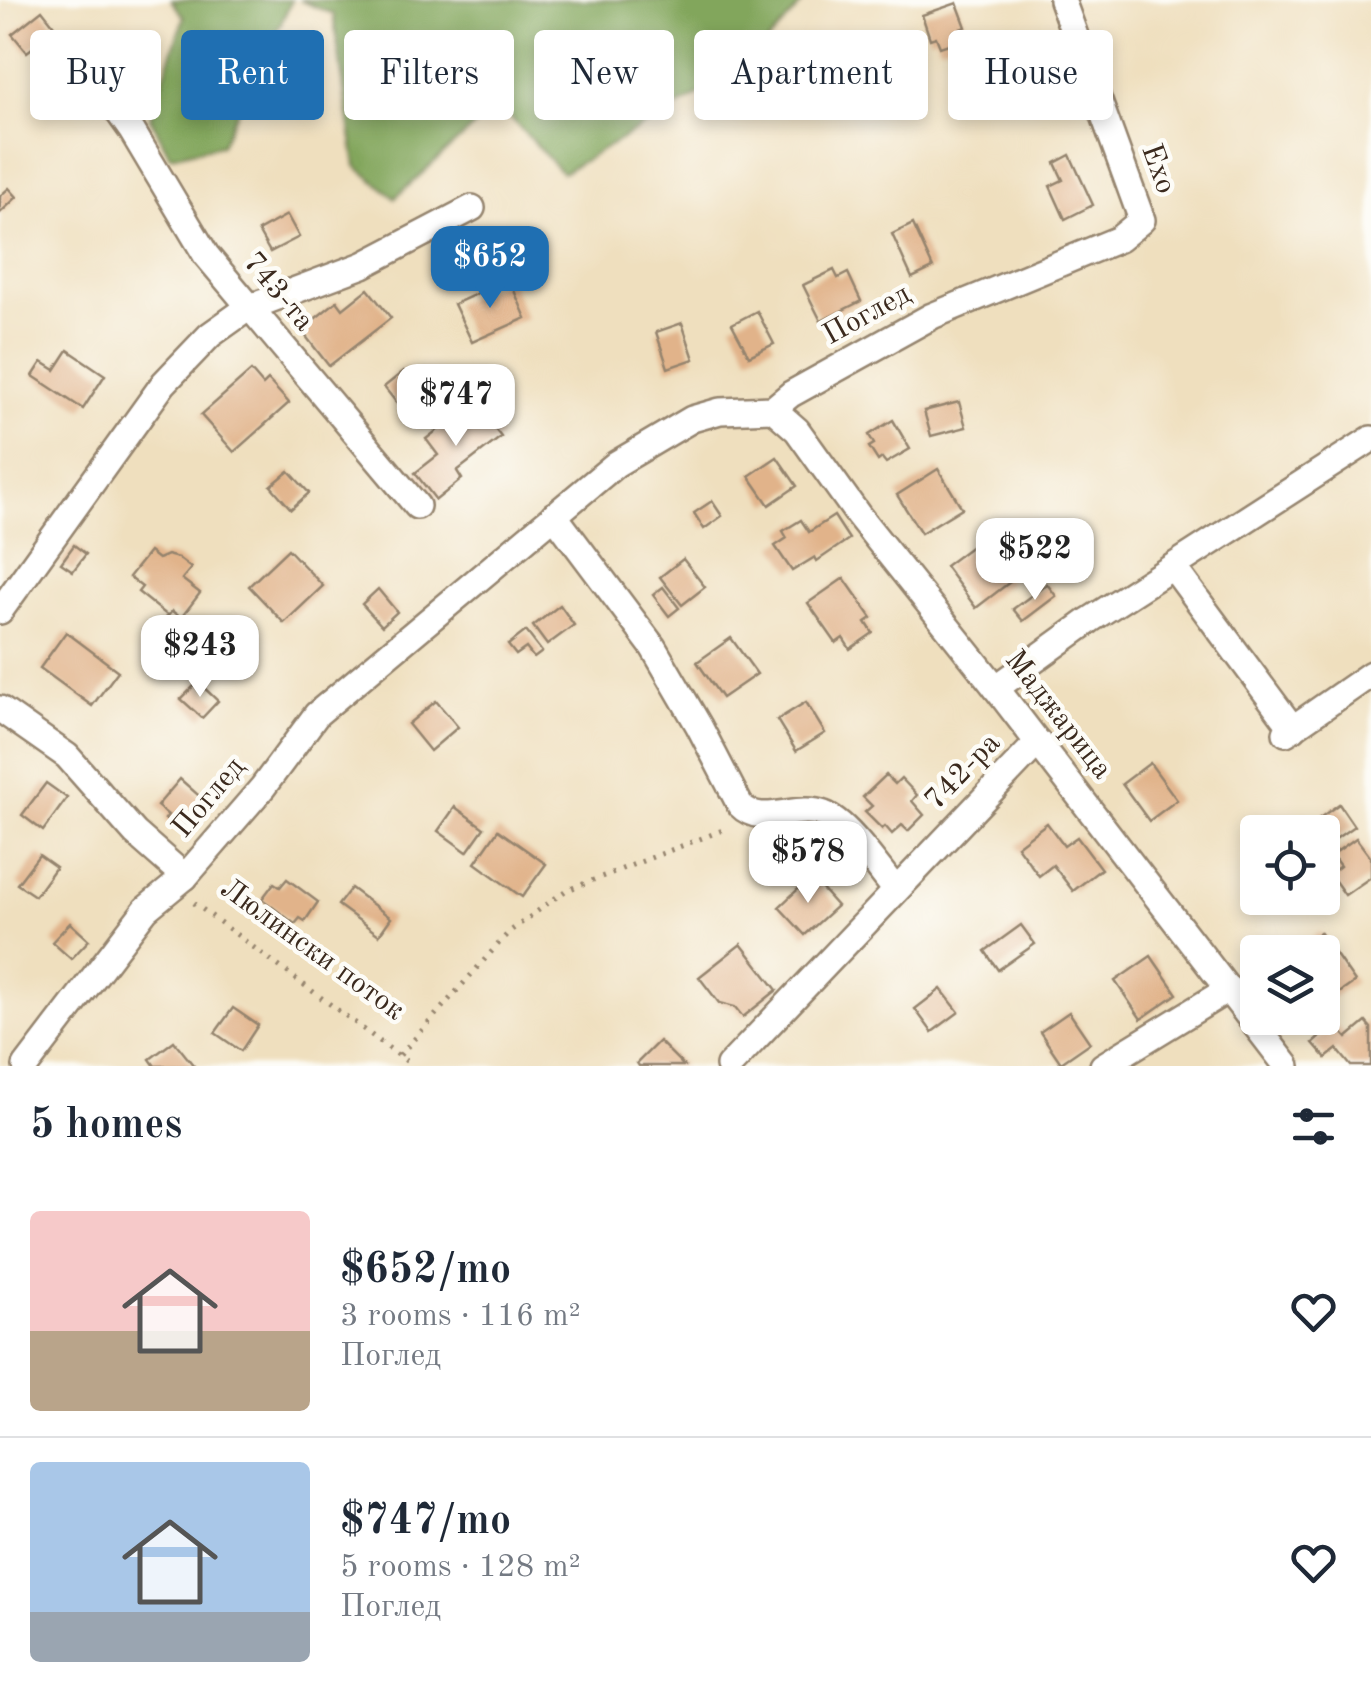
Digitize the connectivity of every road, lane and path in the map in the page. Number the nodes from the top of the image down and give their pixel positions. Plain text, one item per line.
1 (1062, 0) edge
2 (124, 120) edge
3 (472, 208) dead end
4 (1119, 239) joint
5 (248, 308) junction
6 (772, 409) junction
7 (1371, 439) edge
8 (418, 506) dead end
9 (554, 516) junction
10 (1173, 567) junction
11 (0, 610) edge
12 (1371, 674) edge
13 (996, 688) junction
14 (0, 709) edge
15 (1038, 742) junction
16 (759, 816) junction
17 (178, 882) junction
18 (895, 889) junction
19 (1230, 989) junction
20 (400, 1055) junction
21 (26, 1066) edge
22 (413, 1066) edge
23 (728, 1066) edge
24 (1103, 1066) edge
25 (1287, 1066) edge

1 - 4 street, Ехо
2 - 5 street, 743-та
3 - 5 street
4 - 6 street, Поглед
5 - 8 street, 743-та
5 - 11 street
6 - 9 street, Поглед
6 - 13 street, Маджарица
7 - 10 street
9 - 16 street
9 - 17 street, Поглед
10 - 12 street
10 - 13 street
13 - 15 street, Маджарица
14 - 17 street, Люлински поток
15 - 18 street, 742-ра
15 - 19 street, Маджарица
16 - 18 street
16 - 20 path
17 - 20 path, Люлински поток
17 - 21 street, Поглед
18 - 23 street, 742-ра
19 - 24 street
19 - 25 street, Маджарица
20 - 22 path, Люлински поток

